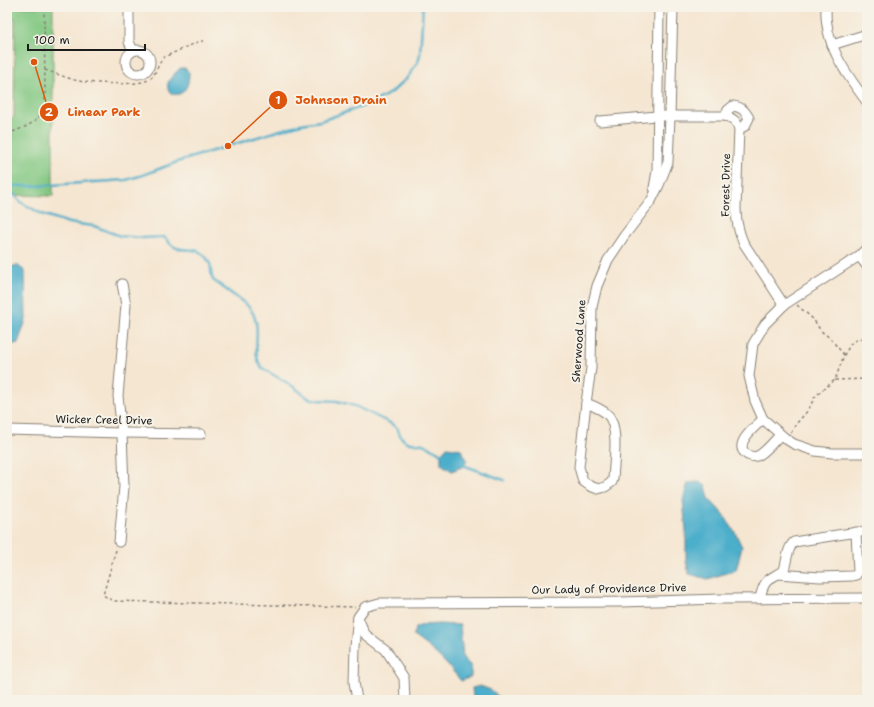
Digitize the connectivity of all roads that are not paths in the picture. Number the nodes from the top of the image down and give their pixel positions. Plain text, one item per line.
1 (129, 7) edge
2 (659, 7) edge
3 (673, 7) edge
4 (826, 7) edge
5 (867, 34) edge
6 (832, 45) junction
7 (133, 50) dead end
8 (867, 102) edge
9 (657, 116) junction
10 (725, 116) junction
11 (670, 117) junction
12 (600, 121) dead end
13 (739, 129) junction
14 (651, 201) junction
15 (867, 248) edge
16 (859, 256) junction
17 (867, 266) edge
18 (122, 284) dead end
19 (784, 304) junction
20 (586, 403) junction
21 (763, 419) junction
22 (7, 430) edge
23 (122, 433) junction
24 (202, 434) dead end
25 (783, 437) junction
26 (867, 453) edge
27 (867, 531) edge
28 (856, 532) junction
29 (119, 542) road end
30 (778, 574) junction
31 (760, 598) junction
32 (867, 598) edge
33 (358, 616) junction
34 (357, 700) edge
35 (405, 700) edge

1 - 7 street
2 - 9 street, Sherwood Lane
3 - 11 street, Sherwood Lane
4 - 6 street
5 - 6 street
6 - 8 street
9 - 11 street
9 - 12 street
9 - 14 street, Sherwood Lane
10 - 11 street
10 - 13 street
10 - 13 street
11 - 14 street, Sherwood Lane
13 - 19 street, Forest Drive
14 - 20 street, Sherwood Lane
15 - 16 street
16 - 17 street
16 - 19 street
18 - 23 street
19 - 21 street
20 - 20 street, Sherwood Lane
21 - 25 street
21 - 25 street
22 - 23 street, Wicker Creel Drive
23 - 24 street, Wicker Creel Drive
23 - 29 street
25 - 26 street
27 - 28 street
28 - 30 street
28 - 30 street
30 - 31 street
31 - 32 street, Our Lady of Providence Drive
31 - 33 street, Our Lady of Providence Drive
33 - 34 street
33 - 35 street

